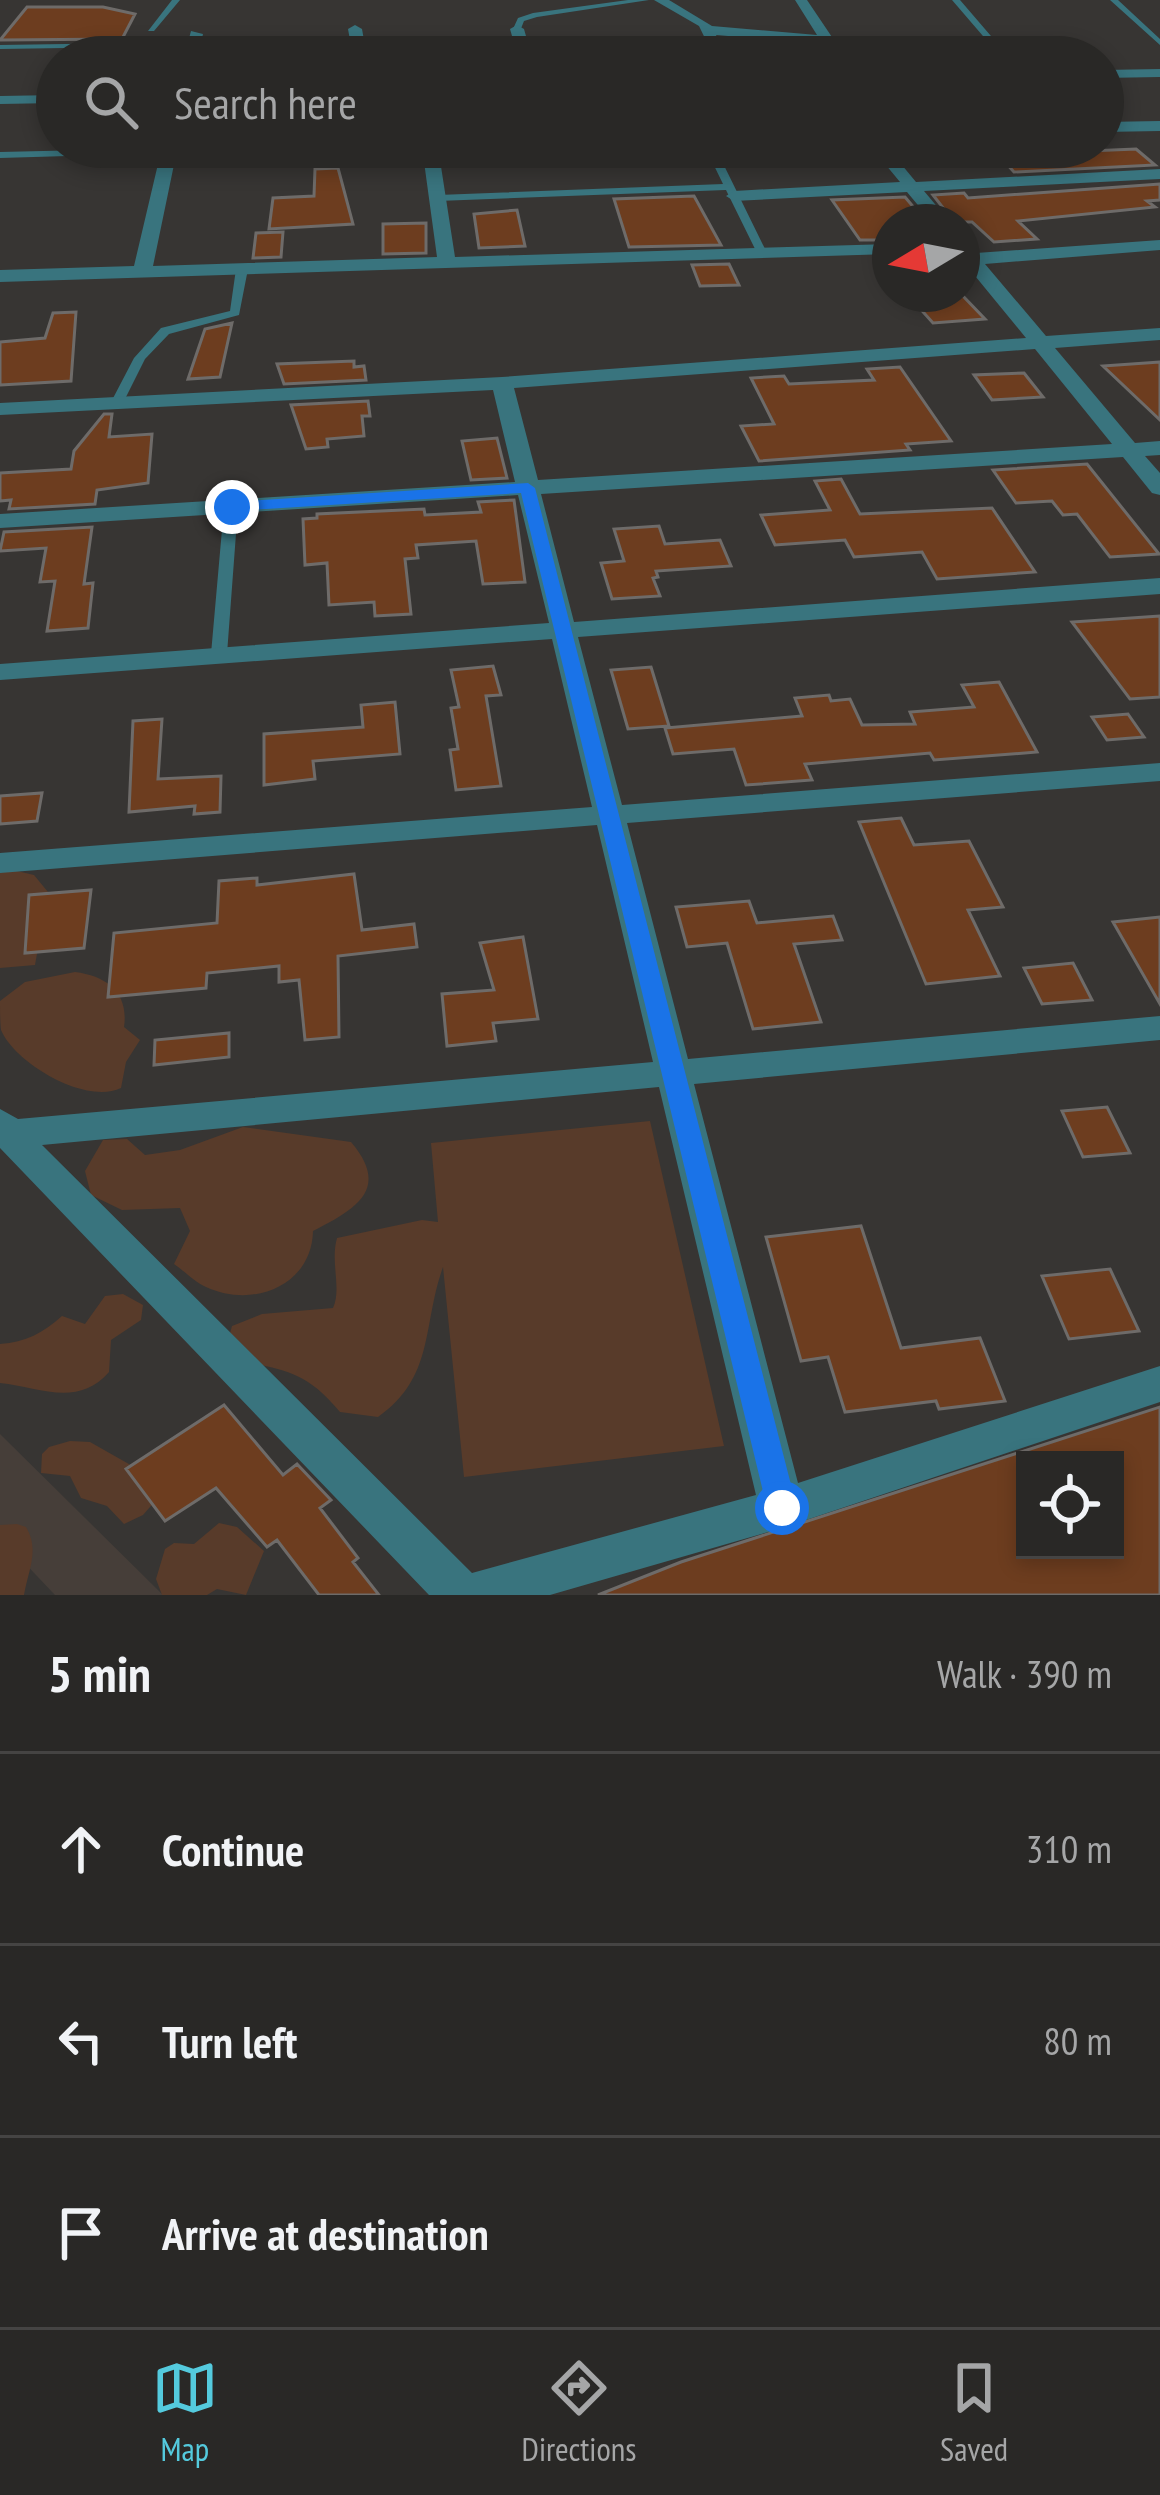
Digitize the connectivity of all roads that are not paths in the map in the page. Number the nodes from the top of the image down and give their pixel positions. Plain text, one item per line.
1 (176, 0) edge
2 (645, 0) edge
3 (660, 0) edge
4 (801, 0) edge
5 (956, 0) edge
6 (1114, 0) edge
7 (151, 29) dead end
8 (355, 29) dead end
9 (709, 34) junction
10 (356, 36) edge
11 (521, 36) edge
12 (662, 36) edge
13 (749, 36) edge
14 (825, 36) edge
15 (987, 36) edge
16 (1160, 44) edge
17 (0, 47) edge
18 (36, 47) edge
19 (1160, 73) edge
20 (1124, 74) edge
21 (36, 99) edge
22 (0, 100) edge
23 (1160, 126) edge
24 (1124, 127) edge
25 (1133, 127) junction
26 (1160, 151) edge
27 (36, 154) edge
28 (0, 155) edge
29 (166, 168) edge
30 (433, 168) edge
31 (720, 168) edge
32 (896, 168) edge
33 (1160, 174) edge
34 (913, 188) junction
35 (732, 191) junction
36 (438, 198) junction
37 (926, 204) edge
38 (1160, 245) edge
39 (872, 250) edge
40 (980, 252) edge
41 (762, 253) junction
42 (447, 262) junction
43 (242, 269) junction
44 (980, 269) edge
45 (142, 272) junction
46 (0, 276) edge
47 (1160, 334) edge
48 (1042, 344) junction
49 (502, 383) junction
50 (116, 404) junction
51 (0, 409) edge
52 (1160, 448) edge
53 (1129, 449) junction
54 (528, 488) junction
55 (1160, 488) edge
56 (232, 507) junction
57 (0, 521) edge
58 (1160, 586) edge
59 (563, 629) junction
60 (219, 654) junction
61 (0, 671) edge
62 (1160, 772) edge
63 (609, 815) junction
64 (0, 863) edge
65 (1160, 1028) edge
66 (674, 1076) junction
67 (4, 1128) edge
68 (1160, 1384) edge
69 (782, 1508) junction
70 (460, 1595) edge
71 (473, 1595) edge

1 - 7 lane
2 - 11 lane
3 - 9 street
4 - 14 street
5 - 15 lane
6 - 16 lane
8 - 10 street
9 - 12 lane
9 - 13 street
17 - 18 lane
19 - 20 street
21 - 22 street
23 - 25 street
24 - 25 street
25 - 26 street
27 - 28 lane
29 - 45 street
30 - 36 street
31 - 35 lane
32 - 34 street
33 - 34 street
34 - 35 street
34 - 37 street
35 - 36 lane
35 - 41 lane
36 - 42 street
38 - 40 street
39 - 41 street
41 - 42 street
42 - 43 street
43 - 45 street
43 - 50 lane
44 - 48 street
45 - 46 street
47 - 48 street
48 - 49 street
48 - 53 street
49 - 50 street
49 - 54 street
50 - 51 street
52 - 53 street
53 - 54 street
53 - 55 street
54 - 56 street
54 - 59 street
56 - 57 street
56 - 60 lane
58 - 59 street
59 - 60 street
59 - 63 street
60 - 61 street
62 - 63 street
63 - 64 street
63 - 66 street
65 - 66 street
66 - 67 street
66 - 69 street
67 - 70 street
68 - 69 street
69 - 71 street

